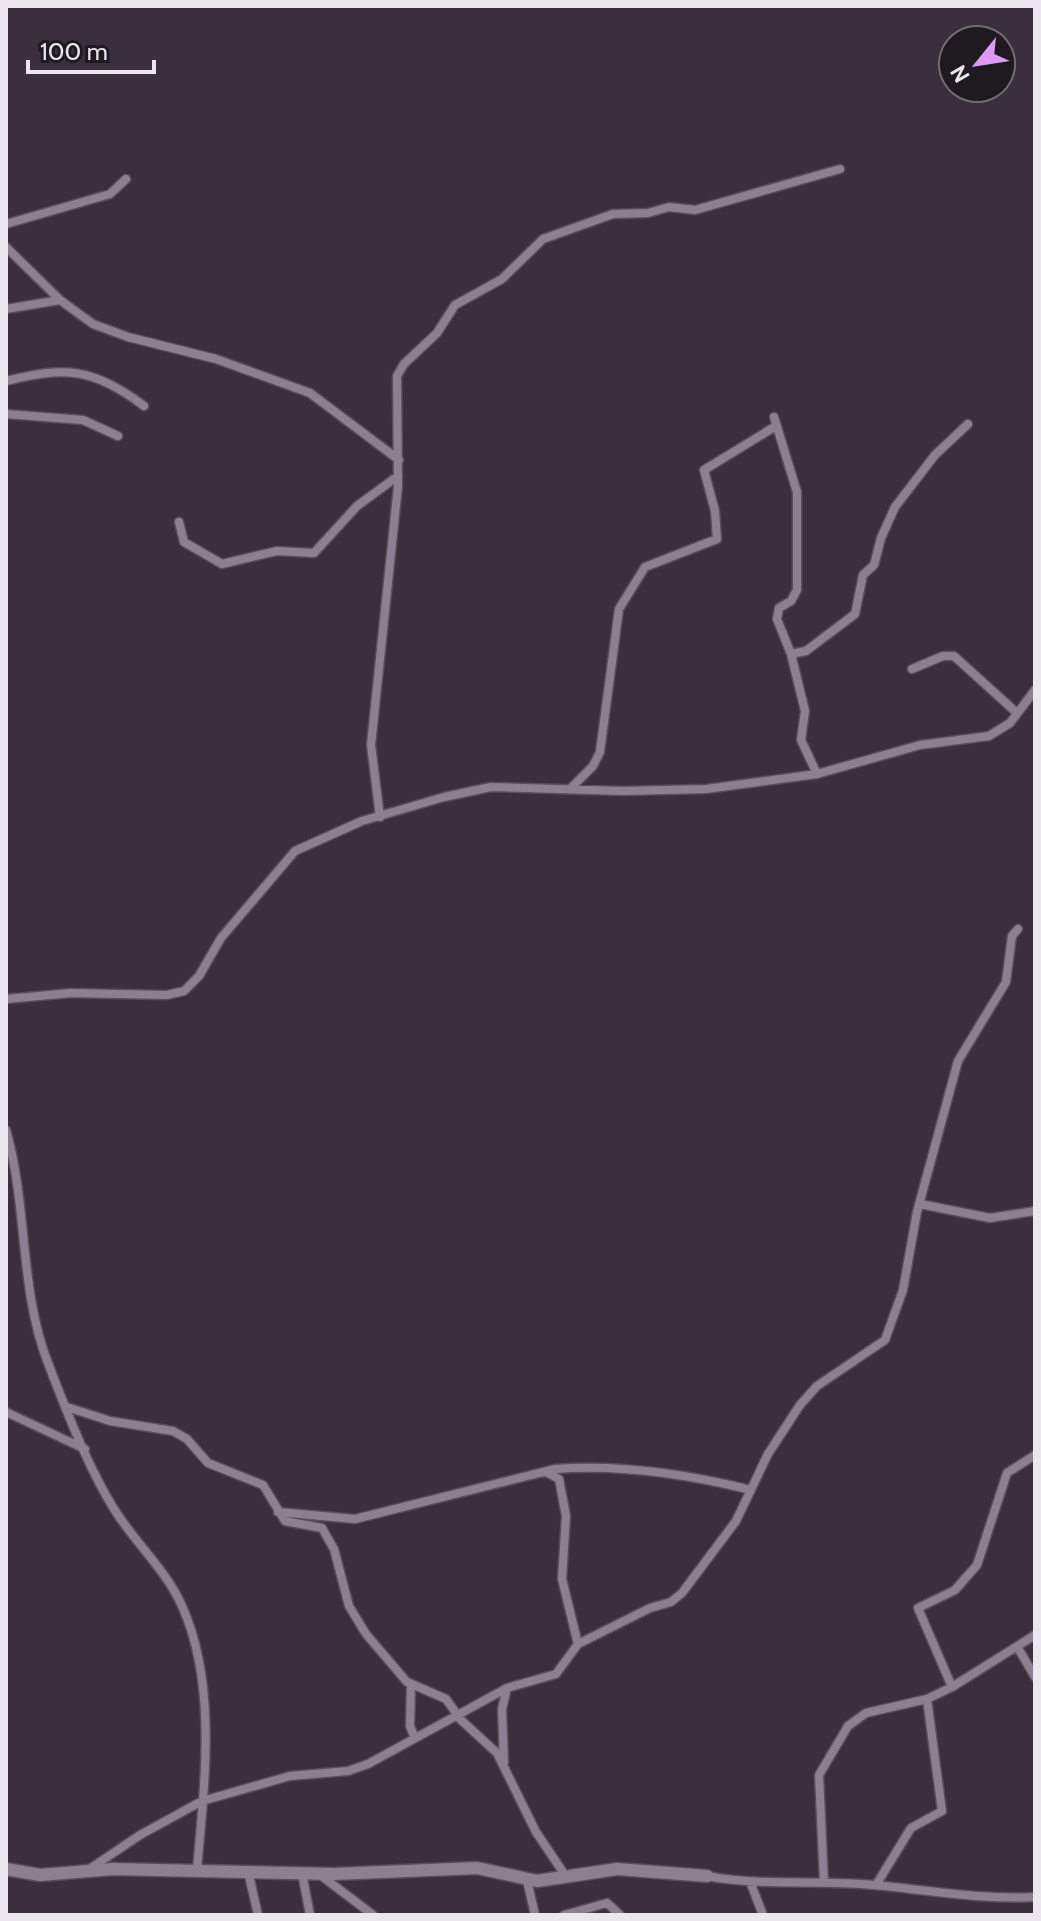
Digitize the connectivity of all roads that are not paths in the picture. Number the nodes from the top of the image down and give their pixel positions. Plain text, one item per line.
1 (840, 169) dead end
2 (126, 179) dead end
3 (6, 224) edge
4 (6, 247) edge
5 (60, 300) junction
6 (6, 309) edge
7 (6, 381) edge
8 (144, 406) dead end
9 (6, 414) edge
10 (968, 424) dead end
11 (118, 436) dead end
12 (399, 460) junction
13 (398, 476) junction
14 (179, 522) dead end
15 (791, 654) junction
16 (912, 669) dead end
17 (1035, 690) edge
18 (1017, 713) junction
19 (817, 774) junction
20 (571, 788) junction
21 (380, 817) junction
22 (1018, 929) dead end
23 (6, 999) edge
24 (6, 1130) edge
25 (920, 1204) junction
26 (1035, 1211) edge
27 (67, 1407) junction
28 (6, 1412) edge
29 (86, 1449) junction
30 (1035, 1455) edge
31 (545, 1472) junction
32 (751, 1490) junction
33 (278, 1512) junction
34 (1035, 1635) edge
35 (578, 1644) junction
36 (1018, 1648) junction
37 (1035, 1677) edge
38 (411, 1685) junction
39 (952, 1687) junction
40 (507, 1688) junction
41 (927, 1699) junction
42 (457, 1714) junction
43 (414, 1736) junction
44 (504, 1762) junction
45 (202, 1801) junction
46 (6, 1869) edge
47 (197, 1870) junction
48 (87, 1871) junction
49 (248, 1871) junction
50 (302, 1873) junction
51 (318, 1873) junction
52 (565, 1875) junction
53 (707, 1876) joint
54 (527, 1880) junction
55 (824, 1882) junction
56 (751, 1884) junction
57 (876, 1885) junction
58 (1035, 1897) edge
59 (258, 1915) edge
60 (310, 1915) edge
61 (373, 1915) edge
62 (535, 1915) edge
63 (564, 1915) edge
64 (620, 1915) edge
65 (763, 1915) edge

1 - 12 street
2 - 3 street
4 - 5 street
5 - 6 street
5 - 12 street
7 - 8 street
9 - 11 street
10 - 15 street
12 - 13 street
13 - 14 street
13 - 21 street
15 - 19 street
15 - 20 street
16 - 18 street
17 - 18 street
18 - 19 street
19 - 20 street
20 - 21 street
21 - 23 street
22 - 25 street
24 - 27 street
25 - 26 street
25 - 32 street
27 - 29 street
27 - 33 street
28 - 29 street
29 - 45 street
30 - 39 street
31 - 32 street
31 - 33 street
31 - 35 street
32 - 35 street
33 - 38 street
34 - 36 street
35 - 40 street
36 - 37 street
36 - 39 street
38 - 42 street
38 - 43 street
39 - 41 street
40 - 42 street
40 - 44 street
41 - 55 street
41 - 57 street
42 - 43 street
42 - 44 street
43 - 45 street
44 - 52 street
45 - 47 street
45 - 48 street
46 - 48 street
47 - 48 street
47 - 49 street
49 - 50 street
49 - 59 street
50 - 51 street
50 - 60 street
51 - 54 street
51 - 61 street
52 - 53 street
52 - 54 street
53 - 56 street
54 - 62 street
55 - 56 street
55 - 57 street
56 - 65 street
57 - 58 street
63 - 64 street

